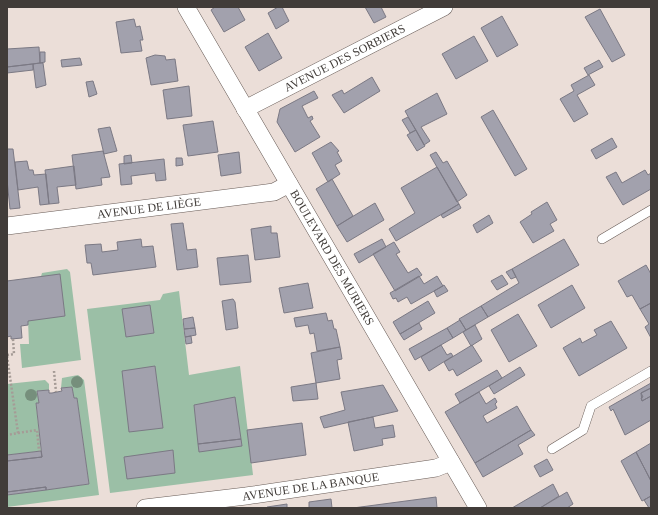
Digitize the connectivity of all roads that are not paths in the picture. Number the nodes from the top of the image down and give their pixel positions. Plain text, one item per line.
1 (186, 7) edge
2 (444, 7) edge
3 (245, 109) junction
4 (289, 184) junction
5 (651, 210) edge
6 (7, 226) edge
7 (602, 239) dead end
8 (651, 370) edge
9 (552, 449) dead end
10 (451, 462) junction
11 (145, 508) edge
12 (478, 508) edge

1 - 3 street, BOULEVARD DES MURIERS
2 - 3 street, AVENUE DES SORBIERS
3 - 4 street, BOULEVARD DES MURIERS
4 - 6 street, AVENUE DE LIÈGE
4 - 10 street, BOULEVARD DES MURIERS
5 - 7 lane
8 - 9 lane
10 - 11 street, AVENUE DE LA BANQUE
10 - 12 street, BOULEVARD DES MURIERS

